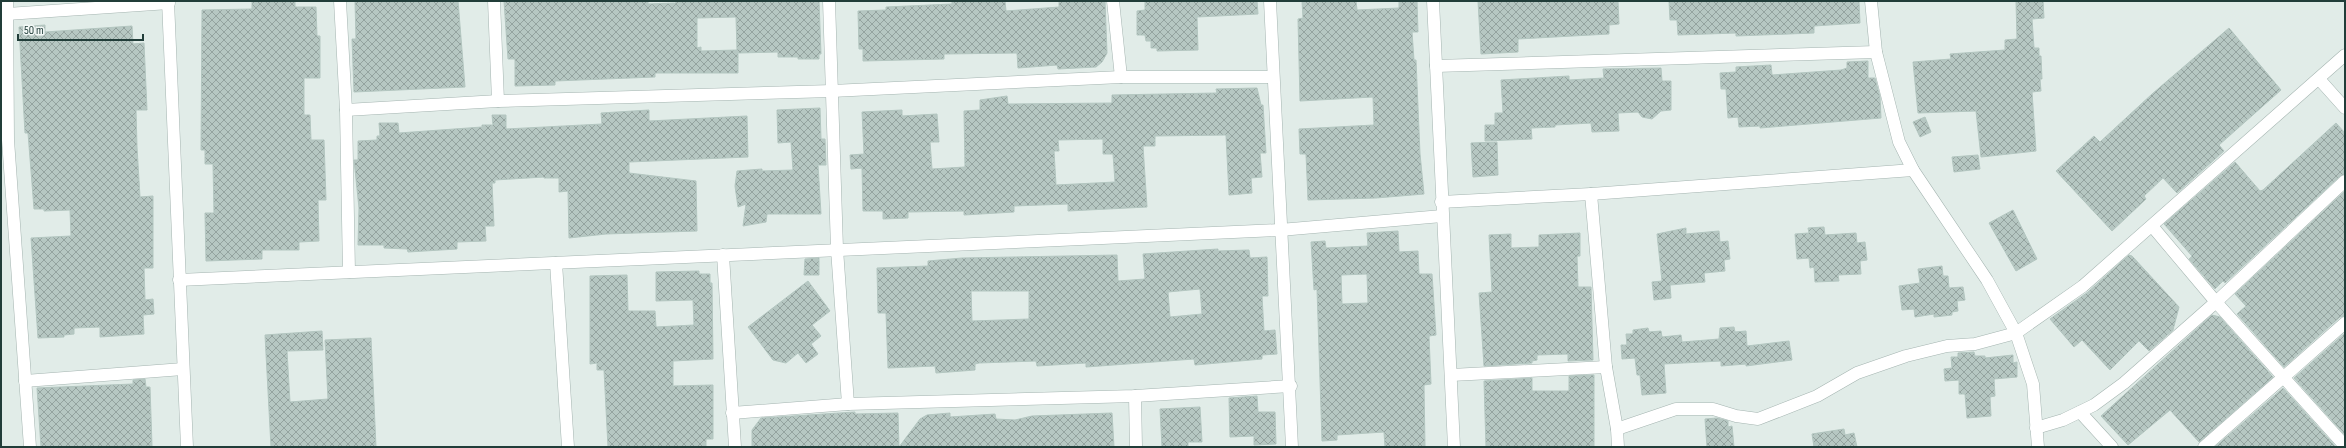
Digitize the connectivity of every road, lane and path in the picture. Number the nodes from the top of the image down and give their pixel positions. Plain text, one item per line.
1 (7, 1) edge
2 (340, 1) edge
3 (494, 1) edge
4 (829, 1) edge
5 (1113, 1) edge
6 (1270, 1) edge
7 (1433, 1) edge
8 (1871, 1) edge
9 (168, 2) edge
10 (8, 14) junction
11 (1876, 52) junction
12 (2345, 55) edge
13 (1436, 66) junction
14 (1121, 77) junction
15 (1272, 77) junction
16 (2319, 78) junction
17 (832, 92) junction
18 (498, 101) junction
19 (2345, 108) edge
20 (346, 110) junction
21 (4, 140) edge
22 (1913, 170) junction
23 (2345, 181) edge
24 (1592, 194) junction
25 (1441, 202) junction
26 (1442, 216) junction
27 (2152, 226) junction
28 (1280, 230) junction
29 (837, 249) junction
30 (723, 255) junction
31 (556, 263) junction
32 (349, 272) junction
33 (178, 280) junction
34 (2216, 302) junction
35 (2345, 323) edge
36 (2016, 333) junction
37 (1606, 367) junction
38 (184, 369) junction
39 (1451, 375) junction
40 (2284, 377) junction
41 (25, 381) junction
42 (1291, 386) junction
43 (1135, 396) junction
44 (848, 404) junction
45 (2080, 412) junction
46 (732, 413) junction
47 (2036, 428) junction
48 (1617, 429) junction
49 (2345, 446) edge
50 (30, 447) edge
51 (187, 447) edge
52 (568, 447) edge
53 (735, 447) edge
54 (1136, 447) edge
55 (1292, 447) edge
56 (1454, 447) edge
57 (1618, 447) edge
58 (2038, 447) edge
59 (2112, 447) edge
60 (2204, 447) edge

1 - 10 street
2 - 20 street
3 - 18 street
4 - 17 street
5 - 14 street
6 - 15 street
7 - 13 street
8 - 11 street
9 - 10 street
9 - 33 street
10 - 21 street
11 - 13 street
11 - 22 street
12 - 16 street
13 - 25 street
14 - 15 street
14 - 17 street
15 - 28 street
16 - 19 street
16 - 27 street
17 - 18 street
17 - 29 street
18 - 20 street
20 - 32 street
21 - 41 street
22 - 24 street
22 - 36 street
23 - 34 street
24 - 25 street
24 - 37 street
25 - 26 street
26 - 28 street
26 - 39 street
27 - 34 street
27 - 36 street
28 - 29 street
28 - 42 street
29 - 30 street
29 - 44 street
30 - 31 street
30 - 46 street
31 - 32 street
31 - 52 street
32 - 33 street
33 - 38 street
34 - 40 street
34 - 45 street
35 - 40 street
36 - 47 street
36 - 48 street
37 - 39 street
37 - 48 street
38 - 41 street
38 - 51 street
39 - 56 street
40 - 49 street
40 - 60 street
41 - 50 street
42 - 43 street
42 - 55 street
43 - 44 street
43 - 54 street
44 - 46 street
45 - 47 street
45 - 59 street
46 - 53 street
47 - 58 street
48 - 57 street

